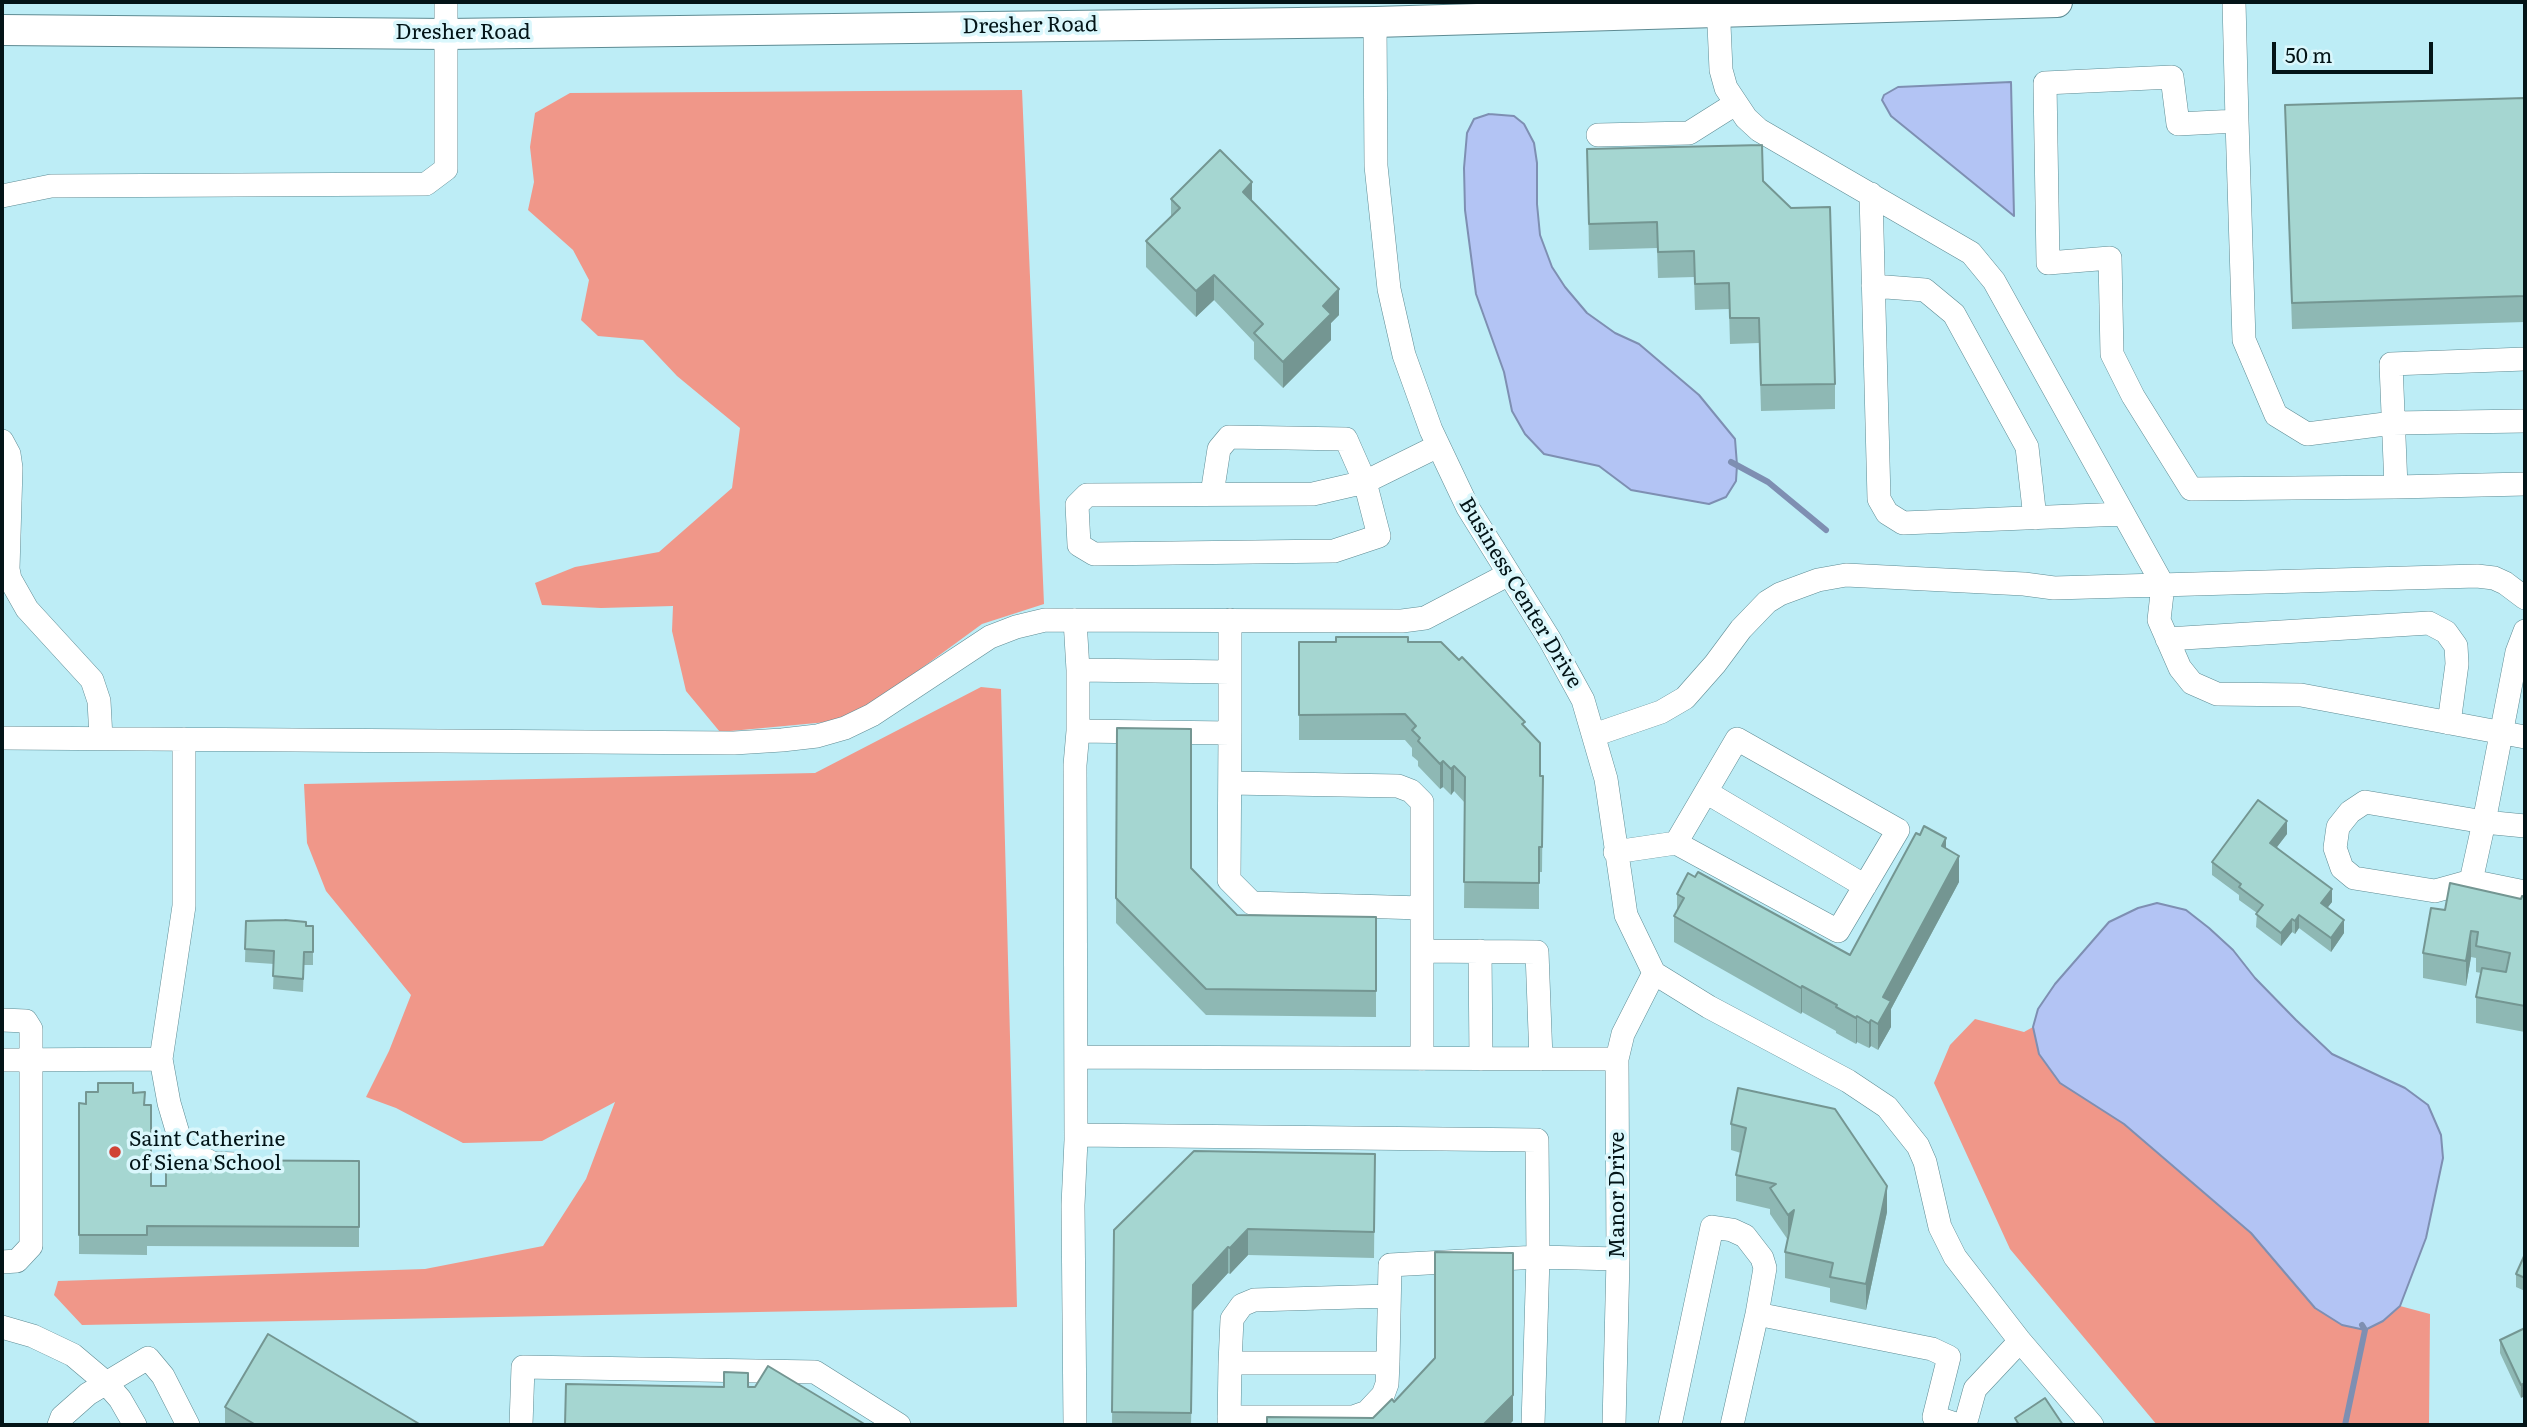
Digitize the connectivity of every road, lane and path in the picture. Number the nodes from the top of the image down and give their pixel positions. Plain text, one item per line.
1 (446, 2) edge
2 (2057, 2) edge
3 (2234, 2) edge
4 (1718, 6) edge
5 (1375, 22) junction
6 (2, 30) edge
7 (447, 34) junction
8 (1735, 104) junction
9 (2238, 121) junction
10 (1598, 135) dead end
11 (1871, 194) junction
12 (2, 195) edge
13 (1873, 286) junction
14 (2525, 359) edge
15 (2525, 421) edge
16 (2393, 423) junction
17 (2, 441) edge
18 (1438, 446) junction
19 (1365, 482) junction
20 (2525, 484) edge
21 (2396, 487) junction
22 (1212, 494) junction
23 (2123, 514) junction
24 (2035, 518) junction
25 (1509, 574) junction
26 (2163, 585) junction
27 (2525, 598) edge
28 (1075, 620) junction
29 (1230, 620) junction
30 (2525, 631) edge
31 (2167, 639) junction
32 (1078, 670) junction
33 (1230, 672) junction
34 (2449, 723) junction
35 (1078, 731) junction
36 (2501, 732) junction
37 (1230, 733) junction
38 (1594, 735) junction
39 (2525, 737) edge
40 (2, 738) edge
41 (102, 738) junction
42 (184, 739) junction
43 (1230, 783) junction
44 (1706, 792) junction
45 (2484, 822) junction
46 (2525, 826) edge
47 (1675, 843) junction
48 (1615, 852) junction
49 (2471, 881) junction
50 (1865, 886) junction
51 (2525, 892) edge
52 (1423, 908) junction
53 (1423, 951) junction
54 (1480, 951) junction
55 (1654, 973) junction
56 (2, 1020) edge
57 (1076, 1057) junction
58 (162, 1059) junction
59 (1422, 1059) junction
60 (1481, 1059) junction
61 (1541, 1059) junction
62 (1617, 1059) junction
63 (2, 1060) edge
64 (31, 1060) junction
65 (1076, 1135) junction
66 (250, 1164) edge
67 (1538, 1257) junction
68 (1618, 1259) junction
69 (2, 1262) edge
70 (1390, 1296) junction
71 (1757, 1314) junction
72 (2, 1327) edge
73 (2020, 1341) junction
74 (1230, 1363) junction
75 (1388, 1363) junction
76 (105, 1382) junction
77 (1229, 1421) edge
78 (59, 1425) edge
79 (135, 1425) edge
80 (188, 1425) edge
81 (521, 1425) edge
82 (899, 1425) edge
83 (1075, 1425) edge
84 (1533, 1425) edge
85 (1614, 1425) edge
86 (1670, 1425) edge
87 (1732, 1425) edge
88 (1958, 1425) edge
89 (1965, 1425) edge
90 (2092, 1425) edge

1 - 7 street
2 - 4 main road, Dresher Road
3 - 9 street
4 - 5 main road, Dresher Road
4 - 8 street
5 - 7 main road, Dresher Road
5 - 18 street, Business Center Drive
6 - 7 main road, Dresher Road
7 - 12 street
8 - 10 street
8 - 11 street
9 - 16 street
9 - 21 street
11 - 13 street
11 - 23 street
13 - 24 street
13 - 24 street
14 - 16 street
15 - 16 street
16 - 21 street
17 - 41 street
18 - 19 street
18 - 25 street, Business Center Drive
19 - 22 street
19 - 22 street
19 - 22 street
20 - 21 street
23 - 24 street
23 - 26 street
25 - 29 street
25 - 38 street, Business Center Drive
26 - 27 street
26 - 31 street
26 - 38 street
28 - 29 street
28 - 32 street
28 - 42 street
29 - 33 street
30 - 36 street
31 - 34 street
31 - 34 street
32 - 33 street
32 - 35 street
33 - 37 street
34 - 36 street
35 - 37 street
35 - 57 street
36 - 39 street
36 - 45 street
37 - 43 street
38 - 48 street, Business Center Drive
40 - 41 street
41 - 42 street
42 - 58 street
43 - 52 street
43 - 52 street
44 - 47 street
44 - 50 street
44 - 50 street
45 - 46 street
45 - 49 street
45 - 49 street
47 - 48 street
47 - 50 street
48 - 55 street, Business Center Drive
49 - 51 street
52 - 53 street
53 - 54 street
53 - 59 street
54 - 60 street
54 - 61 street
55 - 62 street, Manor Drive
55 - 73 street
56 - 64 street
57 - 59 street
57 - 65 street
58 - 64 street
58 - 66 street
59 - 60 street
60 - 61 street
61 - 62 street
62 - 68 street, Manor Drive
63 - 64 street
64 - 69 street
65 - 67 street
65 - 83 street
67 - 68 street
67 - 70 street
67 - 84 street
68 - 85 street, Manor Drive
70 - 74 street
70 - 75 street
71 - 86 street
71 - 87 street
71 - 88 street
72 - 76 street
73 - 89 street
73 - 90 street
74 - 75 street
74 - 77 street
75 - 77 street
76 - 78 street
76 - 79 street
76 - 80 street
81 - 82 street

